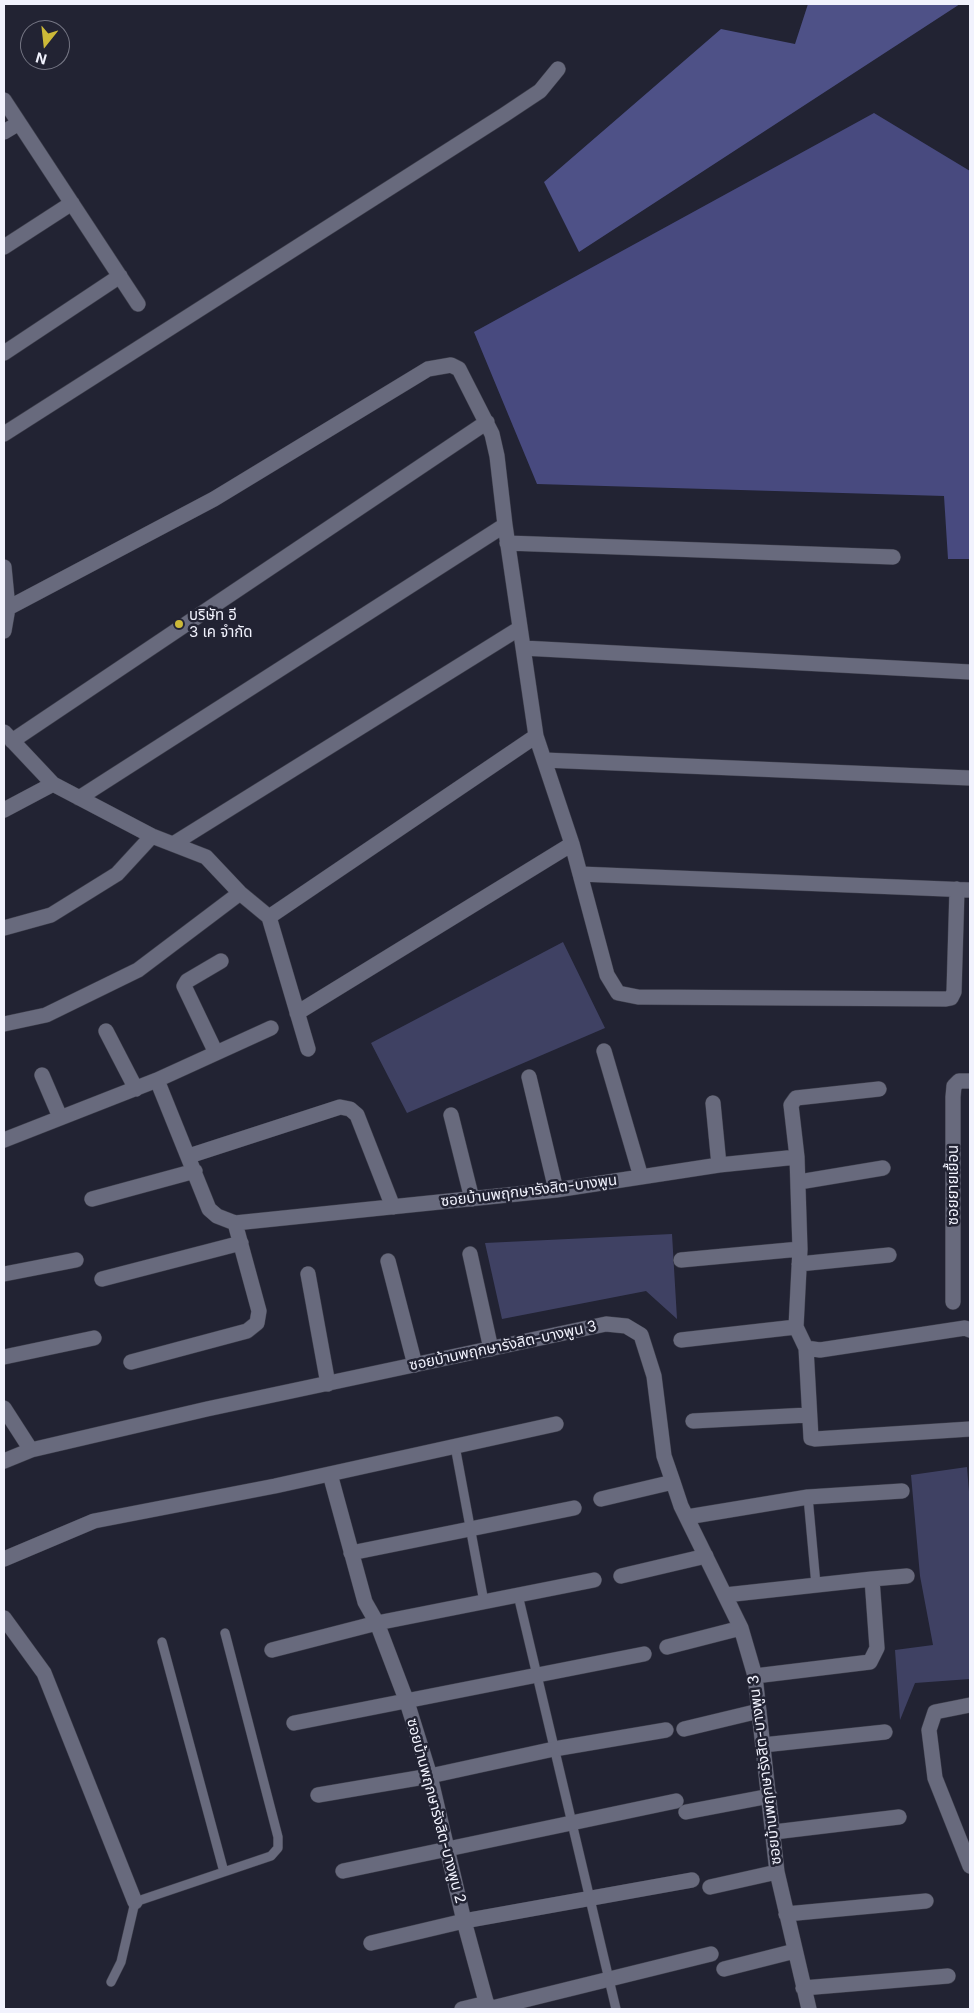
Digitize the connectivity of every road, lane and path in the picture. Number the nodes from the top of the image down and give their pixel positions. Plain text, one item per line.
1 (558, 69) dead end
2 (4, 100) edge
3 (18, 122) junction
4 (4, 132) edge
5 (72, 203) junction
6 (4, 247) edge
7 (120, 276) junction
8 (138, 304) dead end
9 (5, 350) edge
10 (487, 422) junction
11 (4, 434) edge
12 (504, 525) junction
13 (507, 543) junction
14 (893, 557) dead end
15 (4, 567) edge
16 (8, 608) junction
17 (520, 628) junction
18 (4, 631) edge
19 (523, 648) junction
20 (970, 672) edge
21 (536, 736) junction
22 (8, 737) edge
23 (544, 760) junction
24 (970, 778) edge
25 (52, 784) junction
26 (79, 798) junction
27 (4, 810) edge
28 (152, 836) junction
29 (173, 844) junction
30 (572, 844) junction
31 (580, 874) junction
32 (964, 890) edge
33 (240, 893) junction
34 (269, 917) junction
35 (4, 928) edge
36 (221, 961) dead end
37 (297, 1013) junction
38 (4, 1024) edge
39 (271, 1028) dead end
40 (106, 1031) dead end
41 (308, 1048) dead end
42 (604, 1051) dead end
43 (216, 1052) junction
44 (42, 1075) dead end
45 (529, 1077) dead end
46 (158, 1080) junction
47 (970, 1080) edge
48 (136, 1089) junction
49 (879, 1089) dead end
50 (713, 1104) dead end
51 (450, 1115) dead end
52 (60, 1117) junction
53 (4, 1140) edge
54 (189, 1156) junction
55 (797, 1157) junction
56 (719, 1165) junction
57 (883, 1168) dead end
58 (195, 1171) junction
59 (641, 1177) junction
60 (799, 1182) junction
61 (556, 1190) junction
62 (472, 1198) junction
63 (92, 1199) dead end
64 (393, 1207) junction
65 (235, 1223) junction
66 (241, 1243) junction
67 (470, 1254) dead end
68 (889, 1255) dead end
69 (800, 1256) junction
70 (76, 1260) dead end
71 (681, 1260) dead end
72 (388, 1261) dead end
73 (4, 1274) edge
74 (308, 1274) dead end
75 (102, 1280) dead end
76 (953, 1302) dead end
77 (796, 1327) junction
78 (970, 1330) edge
79 (94, 1338) dead end
80 (681, 1340) dead end
81 (806, 1348) junction
82 (491, 1349) junction
83 (4, 1357) edge
84 (131, 1362) dead end
85 (415, 1365) junction
86 (328, 1384) junction
87 (4, 1408) edge
88 (808, 1415) junction
89 (692, 1421) dead end
90 (556, 1424) dead end
91 (970, 1429) edge
92 (455, 1446) junction
93 (31, 1450) junction
94 (4, 1461) edge
95 (330, 1474) junction
96 (673, 1482) junction
97 (902, 1491) dead end
98 (808, 1497) junction
99 (601, 1500) dead end
100 (574, 1508) dead end
101 (687, 1517) junction
102 (470, 1529) junction
103 (350, 1553) junction
104 (706, 1556) junction
105 (4, 1559) edge
106 (621, 1576) dead end
107 (907, 1576) dead end
108 (872, 1579) junction
109 (594, 1580) dead end
110 (816, 1585) junction
111 (518, 1595) junction
112 (725, 1595) junction
113 (484, 1602) junction
114 (4, 1618) edge
115 (377, 1623) junction
116 (741, 1628) junction
117 (225, 1632) dead end
118 (162, 1642) dead end
119 (667, 1647) dead end
120 (272, 1650) dead end
121 (644, 1654) dead end
122 (536, 1674) junction
123 (755, 1676) junction
124 (407, 1702) junction
125 (970, 1705) edge
126 (759, 1710) junction
127 (294, 1724) dead end
128 (684, 1729) dead end
129 (666, 1730) dead end
130 (885, 1732) dead end
131 (763, 1745) junction
132 (554, 1748) junction
133 (430, 1776) junction
134 (318, 1795) dead end
135 (770, 1796) junction
136 (899, 1817) dead end
137 (572, 1823) junction
138 (774, 1832) junction
139 (447, 1848) junction
140 (970, 1866) edge
141 (343, 1871) dead end
142 (224, 1872) junction
143 (777, 1872) junction
144 (692, 1880) dead end
145 (710, 1887) dead end
146 (590, 1898) junction
147 (926, 1901) dead end
148 (135, 1902) junction
149 (786, 1914) junction
150 (464, 1921) junction
151 (371, 1943) dead end
152 (795, 1951) junction
153 (711, 1954) dead end
154 (724, 1969) dead end
155 (948, 1976) dead end
156 (608, 1979) junction
157 (111, 1982) dead end
158 (803, 1988) junction
159 (488, 2007) edge
160 (462, 2009) edge
161 (616, 2009) edge
162 (808, 2009) edge

1 - 11 street
2 - 3 street
3 - 4 street
3 - 5 street
5 - 6 street
5 - 7 street
7 - 8 street
7 - 9 street
10 - 12 street
10 - 16 street
10 - 22 street
12 - 13 street
12 - 26 street
13 - 14 street
13 - 17 street
15 - 16 street
16 - 18 street
17 - 19 street
17 - 29 street
19 - 20 street
19 - 21 street
21 - 23 street
21 - 34 street
22 - 25 street
23 - 24 street
23 - 30 street
25 - 26 street
25 - 27 street
26 - 28 street
28 - 29 street
28 - 35 street
29 - 33 street
30 - 31 street
30 - 37 street
31 - 32 street
31 - 32 street
33 - 34 street
33 - 38 street
34 - 37 street
36 - 43 street
37 - 41 street
39 - 43 street
40 - 48 street
42 - 59 street
43 - 46 street
44 - 52 street
45 - 61 street
46 - 48 street
46 - 54 street
47 - 76 street, ซอยยายเยื้อน
48 - 52 street
49 - 55 street
50 - 56 street
51 - 62 street
52 - 53 street
54 - 58 street
54 - 64 street
55 - 56 street, ซอยบ้านพฤกษารังสิต-บางพูน
55 - 60 street
56 - 59 street, ซอยบ้านพฤกษารังสิต-บางพูน
57 - 60 street
58 - 63 street
58 - 65 street
59 - 61 street, ซอยบ้านพฤกษารังสิต-บางพูน
60 - 69 street
61 - 62 street, ซอยบ้านพฤกษารังสิต-บางพูน
62 - 64 street, ซอยบ้านพฤกษารังสิต-บางพูน
64 - 65 street, ซอยบ้านพฤกษารังสิต-บางพูน
65 - 66 street
66 - 75 street
66 - 84 street
67 - 82 street
68 - 69 street
69 - 71 street
69 - 77 street
70 - 73 street
72 - 85 street
74 - 86 street
77 - 80 street
77 - 81 street
78 - 81 street
79 - 83 street
81 - 88 street
82 - 85 street, ซอยบ้านพฤกษารังสิต-บางพูน 3
82 - 96 street, ซอยบ้านพฤกษารังสิต-บางพูน 3
85 - 86 street, ซอยบ้านพฤกษารังสิต-บางพูน 3
86 - 93 street, ซอยบ้านพฤกษารังสิต-บางพูน 3
87 - 93 street
88 - 89 street
88 - 91 street
90 - 92 street
92 - 95 street
92 - 102 lane
93 - 94 street, ซอยบ้านพฤกษารังสิต-บางพูน 3
95 - 103 street, ซอยบ้านพฤกษารังสิต-บางพูน 2
95 - 105 street
96 - 99 street
96 - 101 street, ซอยบ้านพฤกษารังสิต-บางพูน 3
97 - 98 street
98 - 101 street
98 - 110 lane
100 - 102 street
101 - 104 street, ซอยบ้านพฤกษารังสิต-บางพูน 3
102 - 103 street
102 - 113 lane
103 - 115 street, ซอยบ้านพฤกษารังสิต-บางพูน 2
104 - 106 street
104 - 112 street, ซอยบ้านพฤกษารังสิต-บางพูน 3
107 - 108 street
108 - 110 street
108 - 123 street
109 - 111 street
110 - 112 street
111 - 113 street
111 - 122 lane
112 - 116 street, ซอยบ้านพฤกษารังสิต-บางพูน 3
113 - 115 street
114 - 148 street
115 - 120 street
115 - 124 street, ซอยบ้านพฤกษารังสิต-บางพูน 2
116 - 119 street
116 - 123 street, ซอยบ้านพฤกษารังสิต-บางพูน 3
117 - 142 lane
118 - 142 lane
121 - 122 street
122 - 124 street
122 - 132 lane
123 - 126 street, ซอยบ้านพฤกษารังสิต-บางพูน 3
124 - 127 street
124 - 133 street, ซอยบ้านพฤกษารังสิต-บางพูน 2
125 - 140 street
126 - 128 street
126 - 131 street, ซอยบ้านพฤกษารังสิต-บางพูน 3
129 - 132 street
130 - 131 street
131 - 135 street, ซอยบ้านพฤกษารังสิต-บางพูน 3
132 - 133 street
132 - 137 lane
133 - 134 street
133 - 139 street, ซอยบ้านพฤกษารังสิต-บางพูน 2
135 - 137 street
135 - 138 street, ซอยบ้านพฤกษารังสิต-บางพูน 3
136 - 138 street
137 - 139 street
137 - 146 lane
138 - 143 street, ซอยบ้านพฤกษารังสิต-บางพูน 3
139 - 141 street
139 - 150 street, ซอยบ้านพฤกษารังสิต-บางพูน 2
142 - 148 lane
143 - 145 street
143 - 149 street, ซอยบ้านพฤกษารังสิต-บางพูน 3
144 - 146 street
146 - 150 street
146 - 156 lane
147 - 149 street
148 - 157 lane
149 - 152 street, ซอยบ้านพฤกษารังสิต-บางพูน 3
150 - 151 street
150 - 159 street, ซอยบ้านพฤกษารังสิต-บางพูน 2
152 - 154 street
152 - 158 street, ซอยบ้านพฤกษารังสิต-บางพูน 3
153 - 156 street
155 - 158 street
156 - 159 street
156 - 161 lane
158 - 162 street, ซอยบ้านพฤกษารังสิต-บางพูน 3
159 - 160 street

